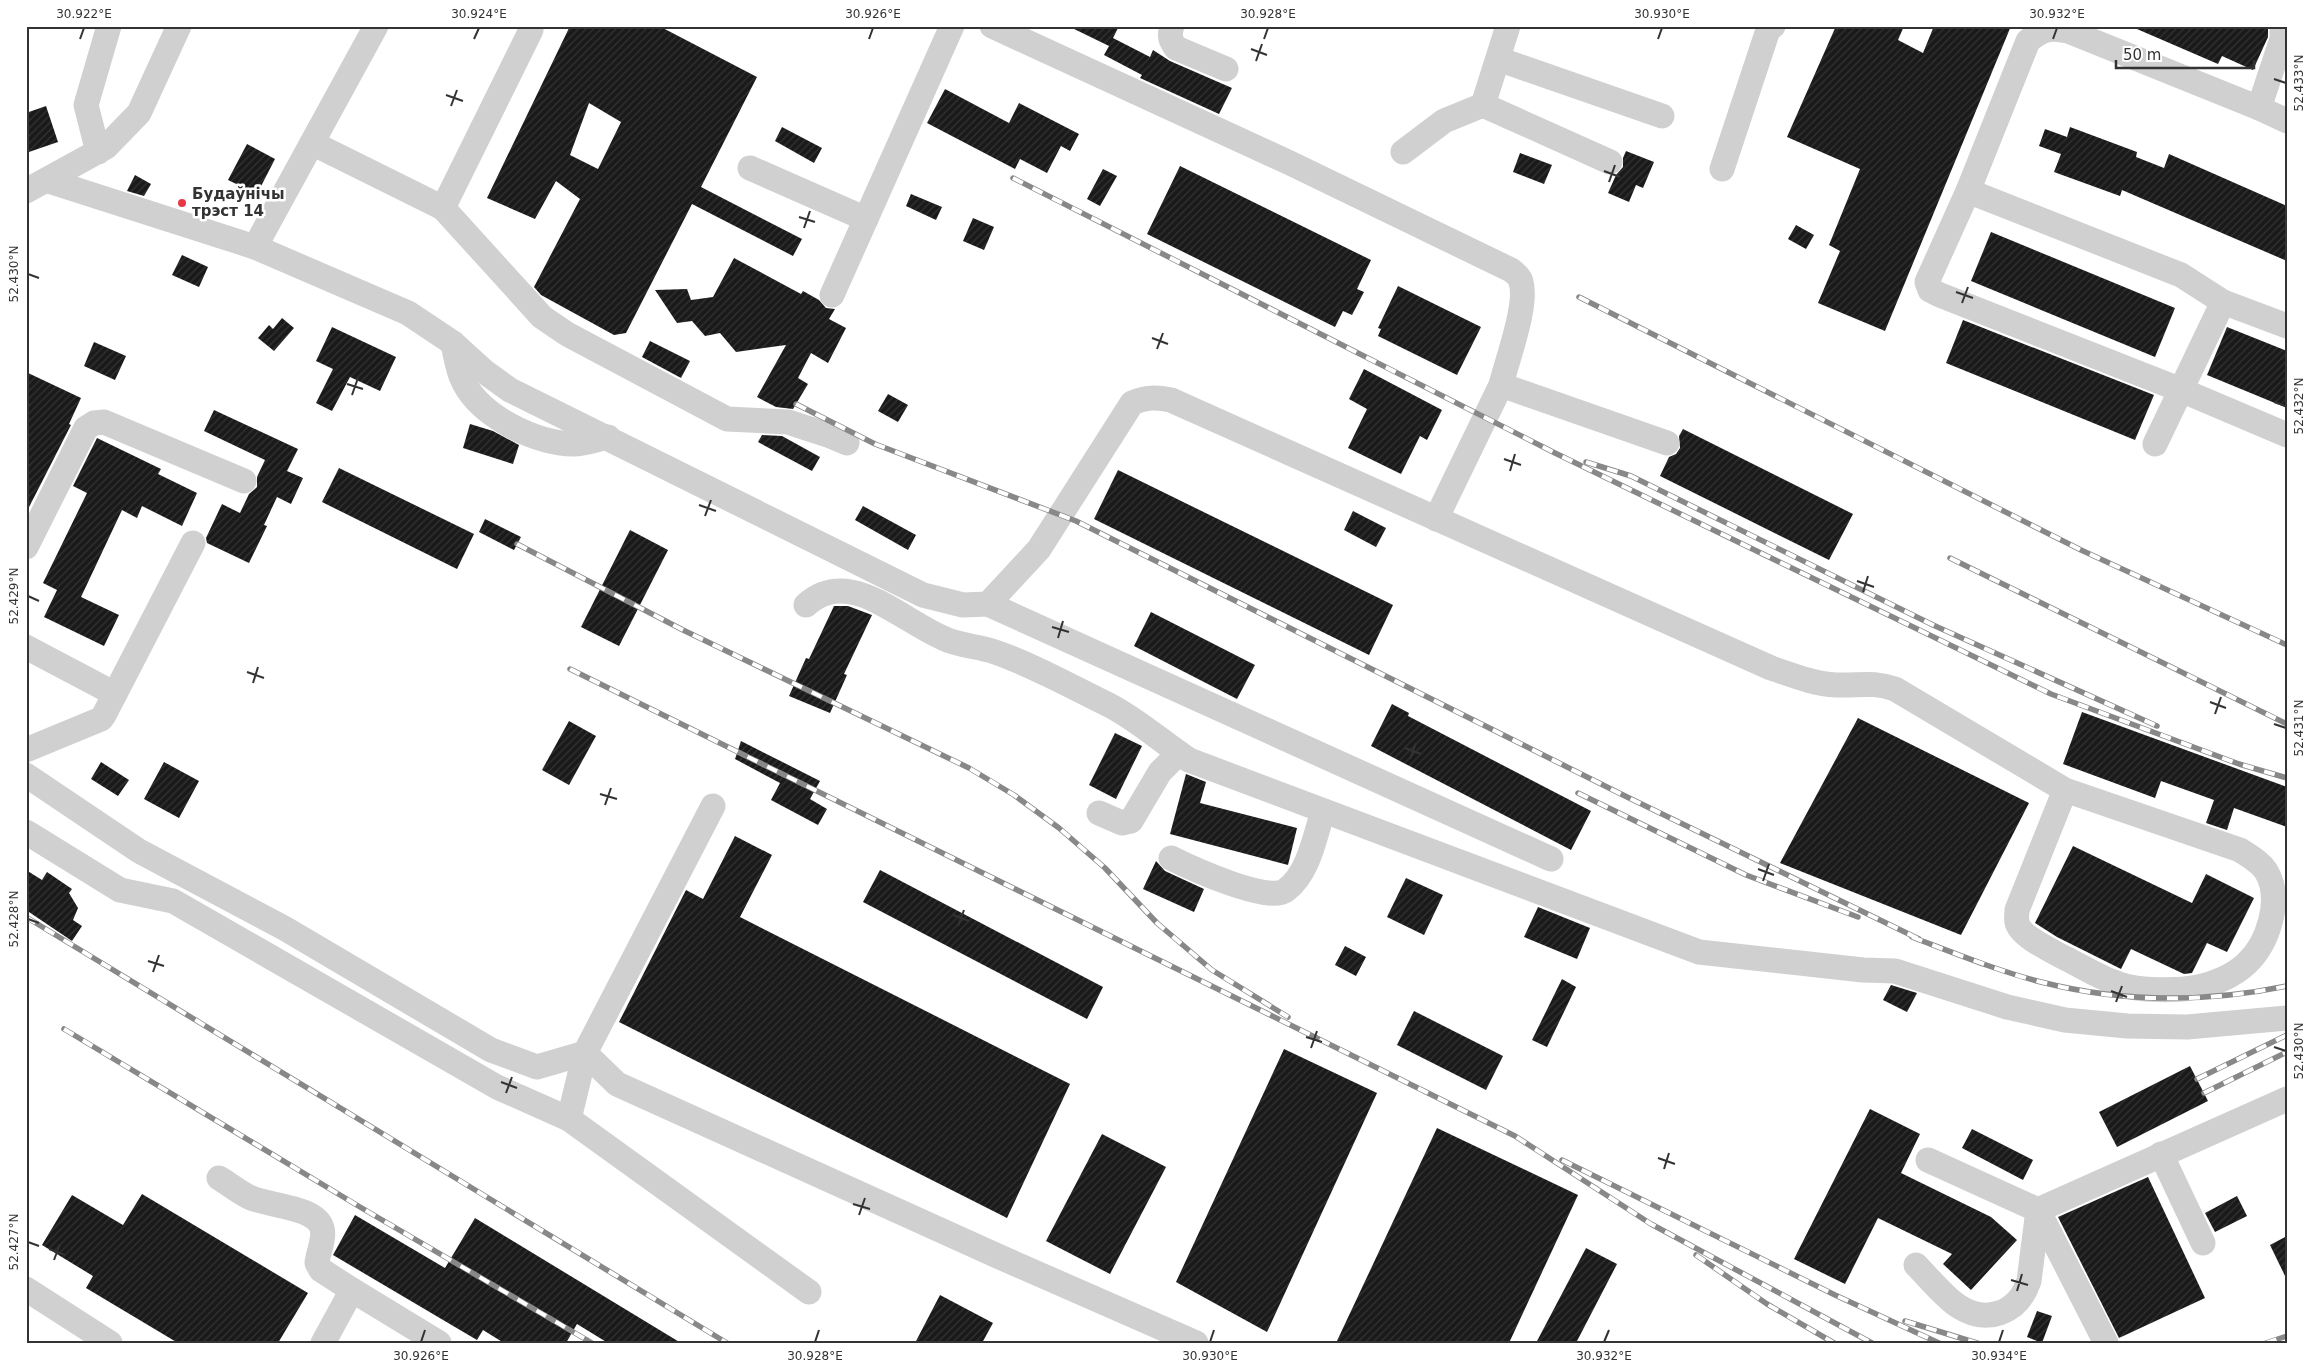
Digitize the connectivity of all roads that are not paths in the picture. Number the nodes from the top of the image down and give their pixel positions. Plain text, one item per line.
1 (109, 26) edge
2 (179, 26) edge
3 (376, 26) edge
4 (952, 26) edge
5 (992, 26) edge
6 (1172, 26) edge
7 (1508, 26) edge
8 (1773, 26) edge
9 (2282, 26) edge
10 (528, 28) edge
11 (1498, 59) junction
12 (1226, 70) dead end
13 (1483, 105) junction
14 (2259, 108) junction
15 (1662, 116) dead end
16 (2287, 121) edge
17 (312, 143) junction
18 (98, 152) junction
19 (1403, 152) dead end
20 (1610, 162) dead end
21 (750, 168) dead end
22 (1722, 169) dead end
23 (49, 181) junction
24 (1968, 191) junction
25 (26, 192) edge
26 (443, 208) junction
27 (866, 219) junction
28 (255, 247) junction
29 (832, 295) dead end
30 (2223, 302) junction
31 (2287, 326) edge
32 (1501, 385) junction
33 (2181, 390) junction
34 (2287, 435) edge
35 (1667, 443) dead end
36 (847, 444) dead end
37 (2155, 444) dead end
38 (244, 481) dead end
39 (1436, 519) junction
40 (193, 543) dead end
41 (26, 547) edge
42 (988, 604) junction
43 (806, 605) dead end
44 (26, 647) edge
45 (115, 694) junction
46 (26, 750) edge
47 (1179, 753) junction
48 (26, 775) edge
49 (2066, 790) junction
50 (713, 806) dead end
51 (1323, 811) junction
52 (1099, 813) dead end
53 (26, 832) edge
54 (1171, 858) dead end
55 (1551, 859) dead end
56 (2287, 1018) edge
57 (585, 1053) junction
58 (2287, 1099) edge
59 (569, 1119) junction
60 (2161, 1154) junction
61 (1928, 1160) dead end
62 (219, 1178) dead end
63 (2038, 1210) junction
64 (2203, 1243) dead end
65 (1916, 1265) dead end
66 (26, 1289) edge
67 (352, 1290) junction
68 (809, 1292) dead end
69 (110, 1343) edge
70 (323, 1343) edge
71 (439, 1343) edge
72 (1196, 1343) edge
73 (2106, 1343) edge

1 - 18 street
2 - 18 street
3 - 17 street
4 - 27 street
5 - 32 street
6 - 12 street
7 - 11 street
8 - 22 street
9 - 14 street
10 - 26 street
11 - 13 street
11 - 15 street
13 - 19 street
13 - 20 street
14 - 16 street
14 - 24 street
17 - 26 street
17 - 28 street
18 - 23 street
21 - 27 street
23 - 25 street
23 - 28 street
24 - 30 street
24 - 33 street
26 - 36 street
27 - 29 street
28 - 42 street
30 - 31 street
30 - 33 street
32 - 35 street
32 - 39 street
33 - 34 street
33 - 37 street
38 - 41 street
39 - 42 street
39 - 49 street
40 - 45 street
42 - 55 street
43 - 47 street
44 - 45 street
45 - 46 street
47 - 51 street
47 - 52 street
48 - 57 street
49 - 49 street
50 - 57 street
51 - 54 street
51 - 56 street
53 - 59 street
57 - 59 street
57 - 72 street
58 - 60 street
59 - 68 street
60 - 63 street
60 - 64 street
61 - 63 street
62 - 67 street
63 - 65 street
63 - 73 street
66 - 69 street
67 - 70 street
67 - 71 street

